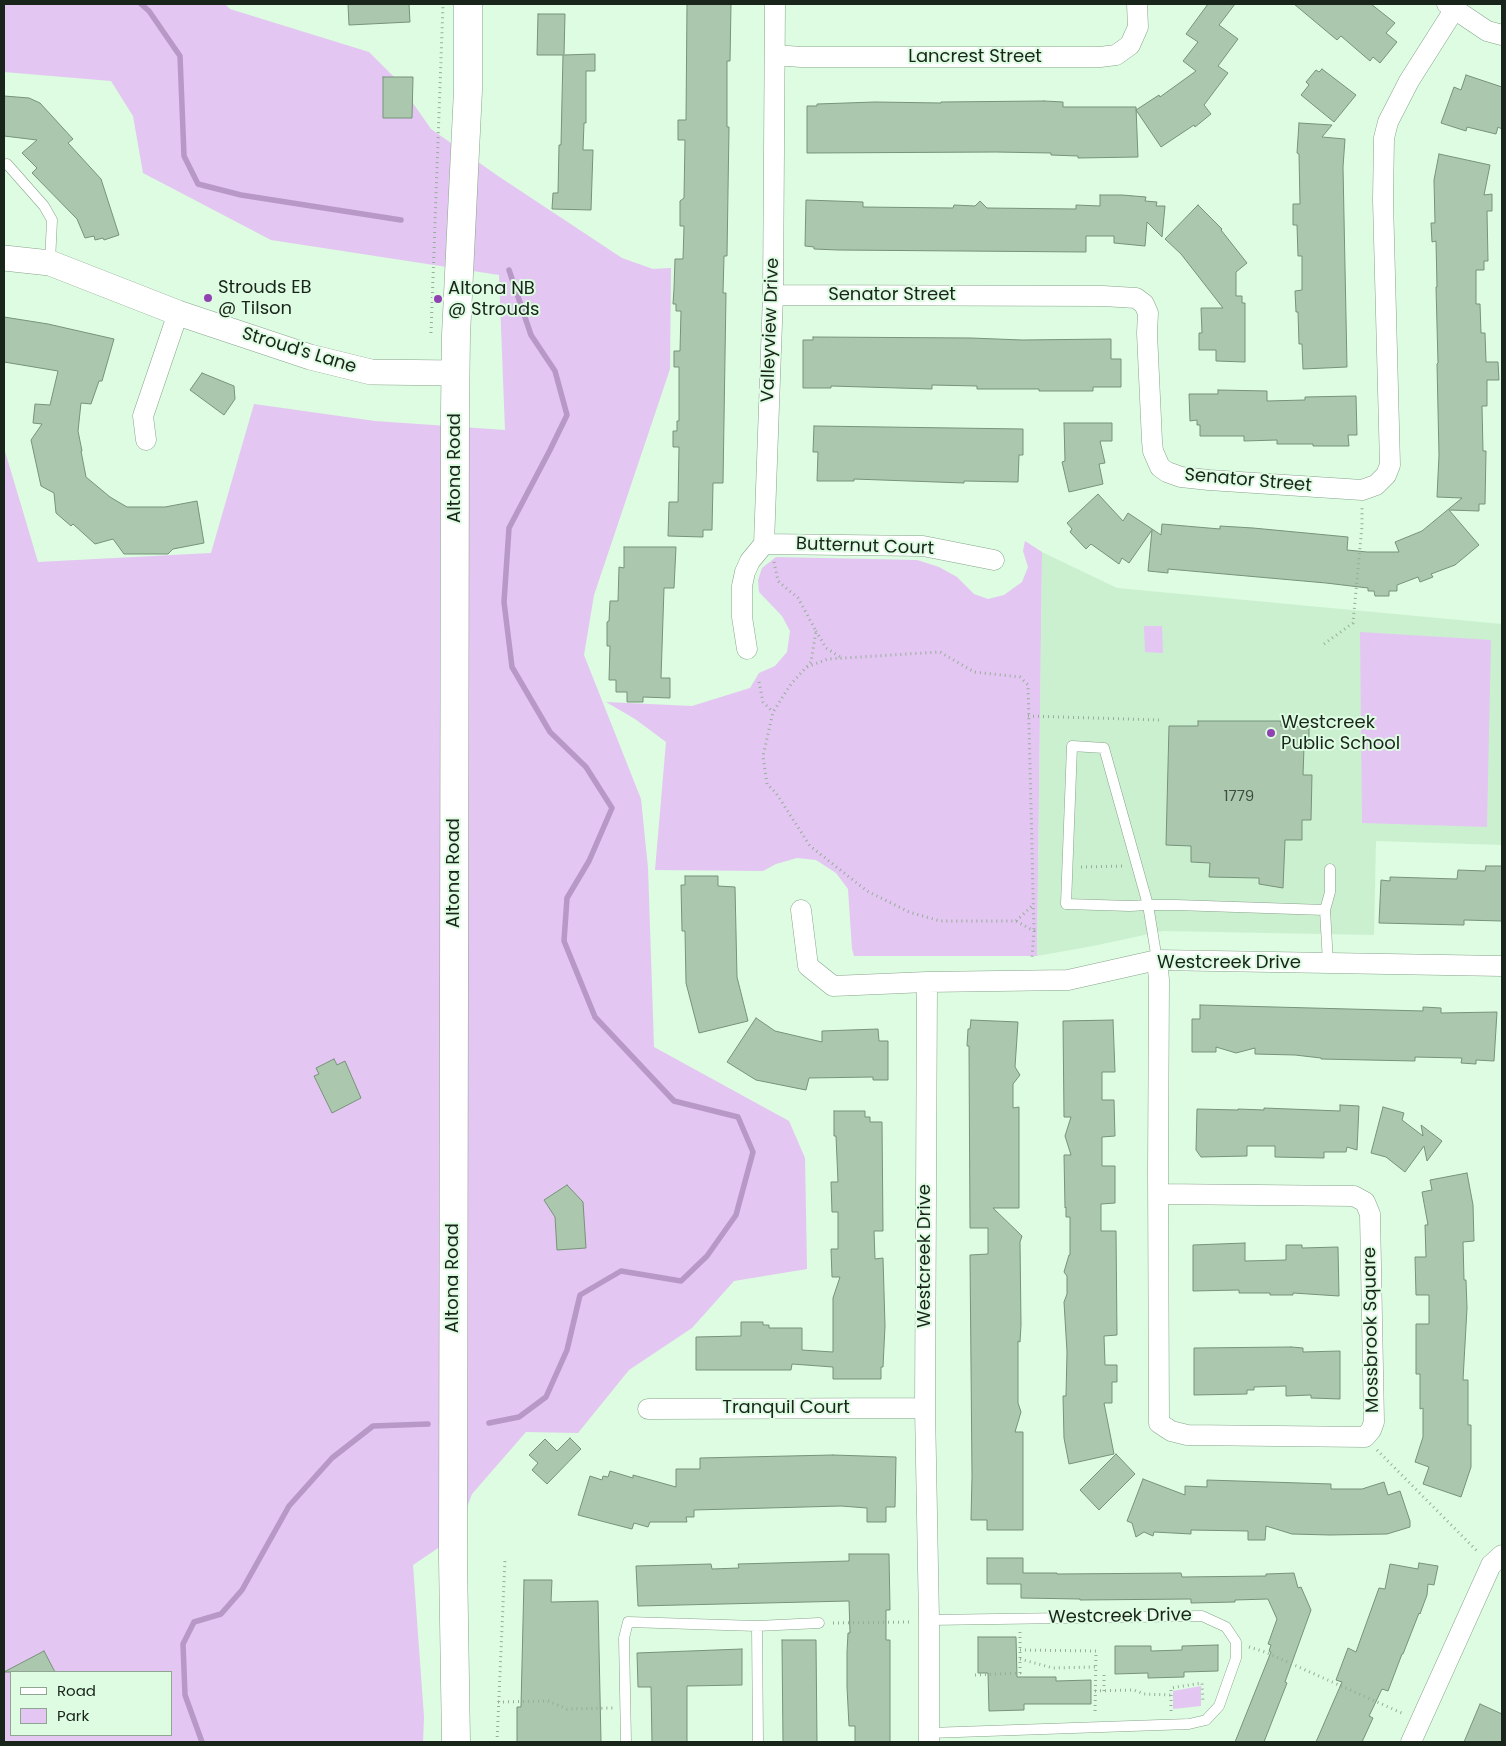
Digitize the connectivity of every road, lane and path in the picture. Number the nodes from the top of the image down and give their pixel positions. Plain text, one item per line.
1 (443, 4) edge
2 (468, 4) edge
3 (775, 4) edge
4 (1137, 4) edge
5 (1450, 7) edge
6 (1502, 35) edge
7 (774, 55) junction
8 (7, 164) dead end
9 (4, 258) edge
10 (50, 264) junction
11 (773, 295) junction
12 (178, 312) junction
13 (431, 333) dead end
14 (456, 373) junction
15 (146, 440) dead end
16 (1362, 490) junction
17 (764, 544) junction
18 (994, 560) dead end
19 (816, 631) junction
20 (1324, 644) dead end
21 (747, 649) dead end
22 (841, 657) junction
23 (806, 667) junction
24 (759, 682) dead end
25 (773, 712) junction
26 (1028, 716) junction
27 (1160, 720) dead end
28 (1137, 866) junction
29 (1068, 867) junction
30 (1330, 870) dead end
31 (1148, 904) junction
32 (1033, 905) junction
33 (801, 910) dead end
34 (1325, 910) junction
35 (1016, 921) junction
36 (1034, 931) junction
37 (1032, 958) dead end
38 (1157, 960) junction
39 (1328, 963) junction
40 (1502, 966) edge
41 (927, 982) junction
42 (1158, 1194) junction
43 (925, 1408) junction
44 (648, 1409) dead end
45 (1365, 1437) junction
46 (505, 1559) dead end
47 (1497, 1560) edge
48 (1020, 1618) junction
49 (929, 1620) junction
50 (819, 1623) joint
51 (757, 1626) junction
52 (1236, 1642) junction
53 (1020, 1650) junction
54 (1020, 1659) junction
55 (1095, 1667) junction
56 (1104, 1672) dead end
57 (975, 1675) dead end
58 (1095, 1676) junction
59 (1104, 1685) junction
60 (1104, 1690) junction
61 (1095, 1691) junction
62 (1171, 1694) junction
63 (498, 1702) junction
64 (625, 1707) junction
65 (1196, 1708) junction
66 (1420, 1722) junction
67 (1196, 1723) junction
68 (1094, 1728) junction
69 (929, 1738) edge
70 (456, 1742) edge
71 (497, 1742) edge
72 (626, 1742) edge
73 (758, 1742) edge
74 (1411, 1742) edge

1 - 13 path
2 - 14 main road, Altona Road
3 - 7 street, Valleyview Drive
4 - 7 street, Lancrest Street
5 - 6 street
5 - 16 street
7 - 11 street, Valleyview Drive
8 - 10 lane
9 - 10 street, Stroud's Lane
10 - 12 street, Stroud's Lane
11 - 16 street, Senator Street
11 - 17 street, Valleyview Drive
12 - 14 street, Stroud's Lane
12 - 15 street
14 - 70 main road, Altona Road
16 - 20 path
17 - 18 street, Butternut Court
17 - 19 path
17 - 21 street
19 - 22 path
19 - 23 path
22 - 23 path
22 - 26 path
23 - 25 path
24 - 25 path
25 - 35 path
26 - 27 path
26 - 32 path
28 - 29 path
28 - 29 lane
28 - 31 lane
29 - 31 lane
30 - 34 lane
31 - 34 lane
31 - 38 lane
32 - 35 path
32 - 36 path
33 - 41 street, Westcreek Drive
34 - 39 lane
35 - 36 path
36 - 37 path
38 - 39 street, Westcreek Drive
38 - 41 street, Westcreek Drive
38 - 42 street, Mossbrook Square
39 - 40 street, Westcreek Drive
41 - 43 street, Westcreek Drive
42 - 45 street, Mossbrook Square
42 - 45 street, Mossbrook Square
43 - 44 street, Tranquil Court
43 - 49 street, Westcreek Drive
45 - 47 path
46 - 63 path
47 - 66 street
48 - 49 lane, Westcreek Drive
48 - 52 lane, Westcreek Drive
48 - 53 path
49 - 50 path
49 - 69 street, Westcreek Drive
50 - 51 lane
51 - 64 lane
51 - 73 lane
52 - 66 path
52 - 67 lane
53 - 54 path
53 - 55 path
54 - 55 path
54 - 57 path
55 - 58 path
56 - 59 path
58 - 59 path
58 - 61 path
59 - 60 path
60 - 61 path
60 - 62 path
61 - 68 path
62 - 65 path
62 - 65 path
63 - 64 path
63 - 71 path
64 - 72 lane
65 - 67 path
66 - 74 street
67 - 68 lane, Westcreek Drive
68 - 69 lane, Westcreek Drive

